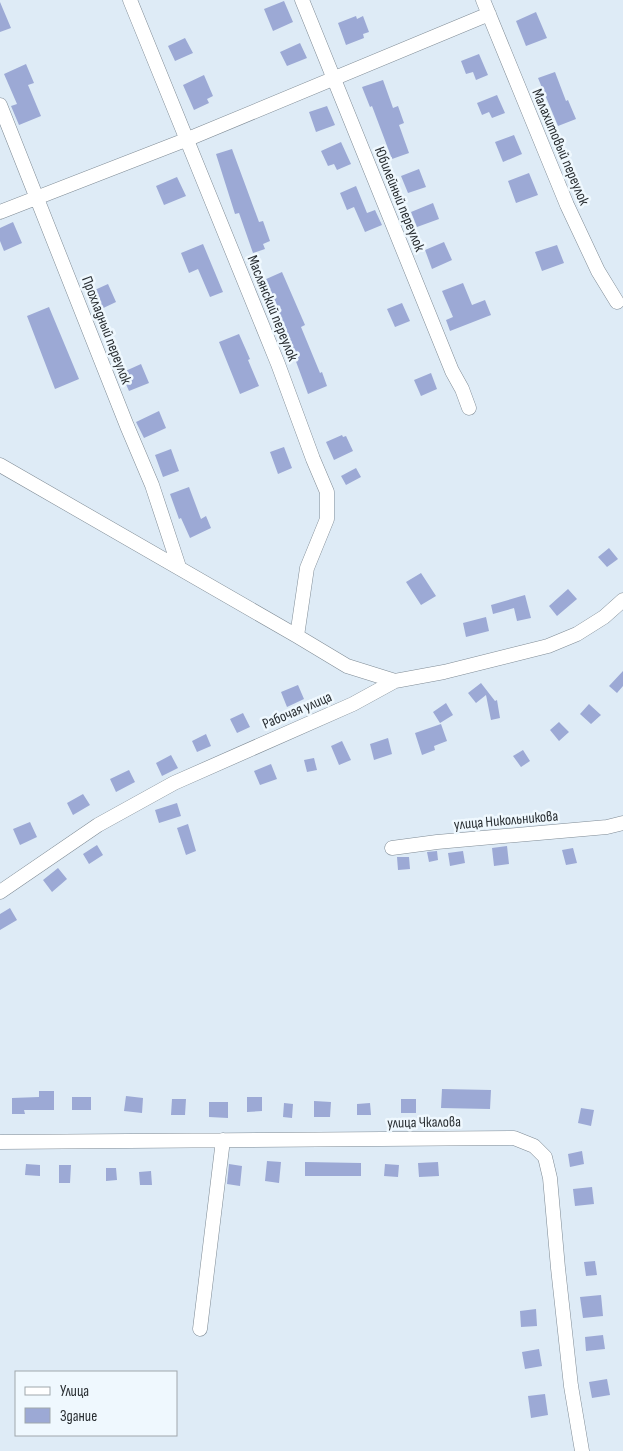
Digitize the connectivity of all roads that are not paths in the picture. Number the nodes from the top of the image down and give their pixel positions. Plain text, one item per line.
1 (130, 0) edge
2 (302, 0) edge
3 (483, 0) edge
4 (489, 14) junction
5 (334, 79) junction
6 (0, 105) edge
7 (188, 139) junction
8 (37, 197) junction
9 (0, 212) edge
10 (617, 302) dead end
11 (469, 408) dead end
12 (0, 464) edge
13 (179, 568) junction
14 (623, 600) edge
15 (297, 636) junction
16 (394, 681) junction
17 (623, 823) edge
18 (392, 848) dead end
19 (0, 892) edge
20 (223, 1140) junction
21 (0, 1142) edge
22 (200, 1330) dead end
23 (582, 1451) edge

1 - 7 street, Маслянский переулок
2 - 5 street, Юбилейный переулок
3 - 4 street, Малахитовый переулок
4 - 5 street
4 - 10 street, Малахитовый переулок
5 - 7 street
5 - 11 street, Юбилейный переулок
6 - 8 street, Прохладный переулок
7 - 8 street
7 - 15 street, Маслянский переулок
8 - 9 street
8 - 13 street, Прохладный переулок
12 - 13 street
13 - 15 street
14 - 16 street, Рабочая улица
15 - 16 street
16 - 19 street, Рабочая улица
17 - 18 street, улица Никольникова
20 - 21 street, улица Чкалова
20 - 22 street
20 - 23 street, улица Чкалова

